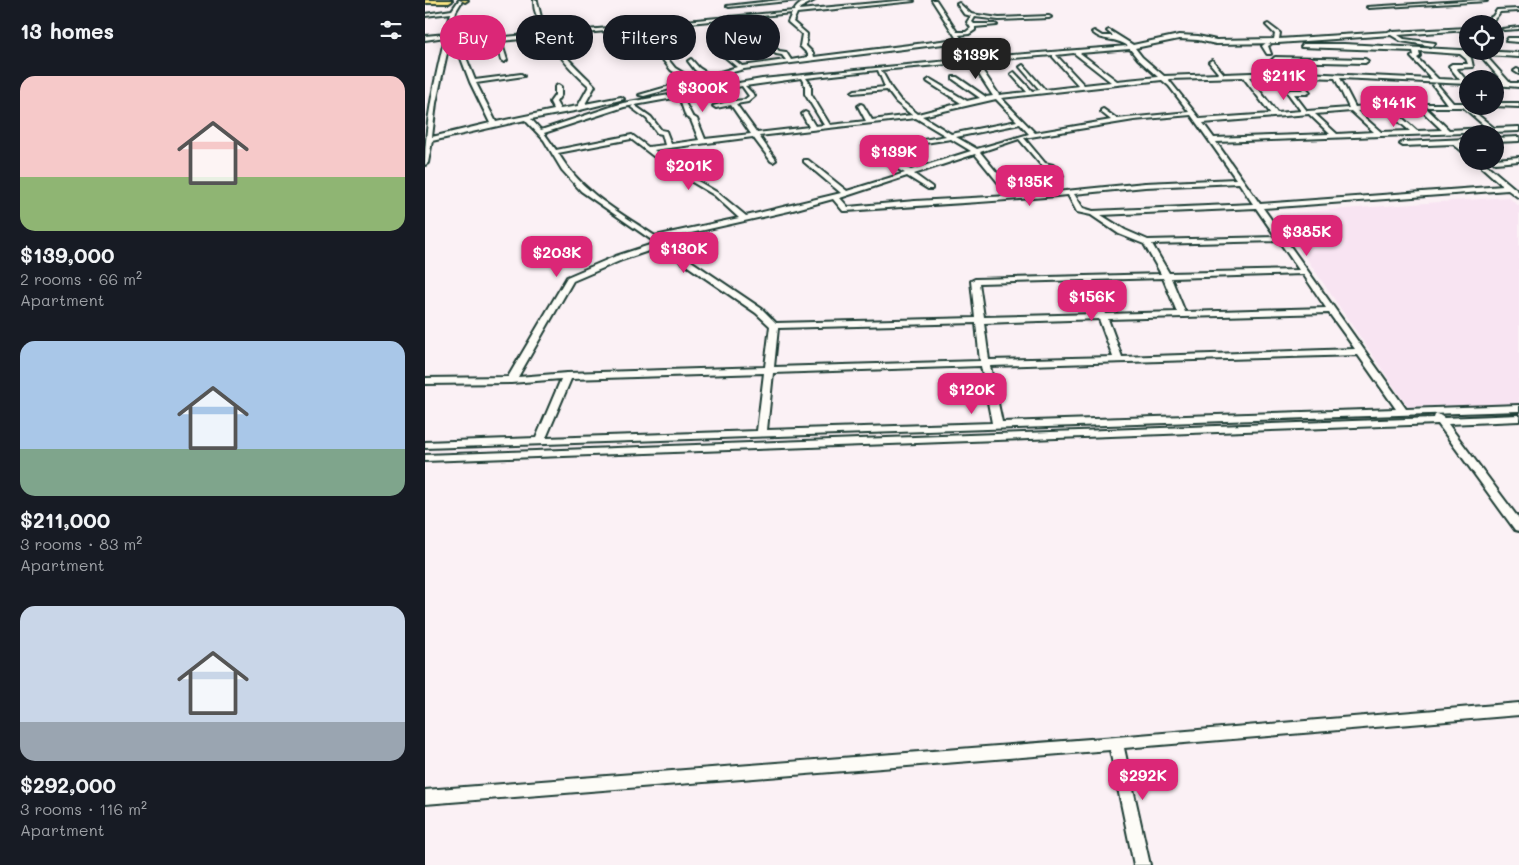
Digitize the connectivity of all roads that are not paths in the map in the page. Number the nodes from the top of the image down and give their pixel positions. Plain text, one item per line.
1 (744, 0) edge
2 (795, 0) edge
3 (813, 0) edge
4 (934, 0) edge
5 (1483, 0) edge
6 (425, 1) edge
7 (535, 1) edge
8 (912, 1) edge
9 (457, 2) edge
10 (752, 4) junction
11 (959, 4) dead end
12 (1439, 4) junction
13 (1407, 5) junction
14 (729, 6) dead end
15 (1369, 7) dead end
16 (1445, 8) dead end
17 (797, 9) junction
18 (1519, 10) edge
19 (1419, 11) dead end
20 (1509, 11) junction
21 (425, 15) edge
22 (454, 15) edge
23 (537, 15) edge
24 (974, 15) junction
25 (1496, 15) edge
26 (1519, 15) edge
27 (1049, 17) dead end
28 (1268, 24) dead end
29 (995, 25) dead end
30 (973, 26) junction
31 (1459, 28) edge
32 (1519, 28) edge
33 (1504, 29) dead end
34 (593, 30) edge
35 (1314, 30) dead end
36 (1109, 31) dead end
37 (1094, 32) dead end
38 (1390, 32) junction
39 (1153, 33) dead end
40 (957, 34) junction
41 (1233, 34) dead end
42 (440, 36) edge
43 (425, 38) edge
44 (1120, 38) junction
45 (1322, 38) junction
46 (905, 39) dead end
47 (961, 40) junction
48 (1163, 40) junction
49 (1508, 40) dead end
50 (1519, 40) edge
51 (1278, 41) junction
52 (1237, 42) junction
53 (1266, 43) junction
54 (1433, 44) dead end
55 (908, 46) junction
56 (1133, 49) junction
57 (1416, 51) junction
58 (1075, 52) junction
59 (1459, 52) edge
60 (780, 53) edge
61 (1269, 53) dead end
62 (1504, 54) edge
63 (1519, 55) edge
64 (1055, 56) dead end
65 (811, 58) junction
66 (442, 60) edge
67 (464, 60) edge
68 (568, 60) edge
69 (666, 60) edge
70 (732, 60) edge
71 (1469, 60) edge
72 (1487, 60) edge
73 (691, 61) dead end
74 (974, 61) junction
75 (1365, 61) dead end
76 (789, 62) junction
77 (1212, 62) dead end
78 (1023, 67) dead end
79 (741, 68) junction
80 (730, 70) junction
81 (880, 71) junction
82 (1403, 72) dead end
83 (850, 74) junction
84 (1014, 74) dead end
85 (1221, 75) junction
86 (1279, 75) junction
87 (1459, 75) edge
88 (521, 76) dead end
89 (708, 76) junction
90 (736, 77) dead end
91 (1246, 77) junction
92 (804, 78) junction
93 (955, 78) dead end
94 (1296, 78) junction
95 (1338, 78) junction
96 (691, 80) junction
97 (855, 80) dead end
98 (1165, 80) junction
99 (1409, 80) junction
100 (930, 81) dead end
101 (473, 82) junction
102 (1116, 83) junction
103 (1436, 83) junction
104 (1459, 83) edge
105 (1504, 84) edge
106 (1508, 84) junction
107 (1518, 85) edge
108 (558, 87) dead end
109 (743, 87) dead end
110 (1083, 87) junction
111 (888, 88) junction
112 (662, 90) junction
113 (728, 91) dead end
114 (855, 92) dead end
115 (1044, 92) junction
116 (1031, 93) junction
117 (425, 95) edge
118 (435, 95) junction
119 (671, 96) junction
120 (681, 98) dead end
121 (985, 99) junction
122 (999, 99) junction
123 (734, 103) junction
124 (966, 103) junction
125 (1419, 105) junction
126 (1451, 105) junction
127 (1459, 105) edge
128 (1504, 105) edge
129 (1510, 105) junction
130 (1519, 105) edge
131 (716, 106) dead end
132 (861, 106) dead end
133 (1385, 106) junction
134 (634, 107) dead end
135 (580, 108) junction
136 (1353, 110) junction
137 (1103, 111) dead end
138 (558, 112) junction
139 (1519, 112) edge
140 (1193, 113) junction
141 (1308, 113) junction
142 (805, 114) dead end
143 (1275, 115) junction
144 (1477, 115) edge
145 (917, 116) junction
146 (527, 118) junction
147 (1199, 120) junction
148 (1116, 121) junction
149 (870, 122) junction
150 (1021, 122) junction
151 (494, 124) junction
152 (1488, 125) edge
153 (427, 127) edge
154 (828, 127) junction
155 (813, 128) junction
156 (1519, 129) edge
157 (1504, 130) edge
158 (540, 132) junction
159 (1448, 132) junction
160 (1459, 132) edge
161 (1416, 133) junction
162 (1033, 134) junction
163 (1380, 134) junction
164 (754, 135) junction
165 (951, 136) junction
166 (1335, 136) junction
167 (1020, 137) junction
168 (1519, 139) edge
169 (1212, 140) junction
170 (1504, 140) edge
171 (427, 141) edge
172 (703, 141) junction
173 (1454, 142) junction
174 (1459, 142) edge
175 (1403, 144) dead end
176 (669, 146) junction
177 (901, 146) dead end
178 (1459, 146) edge
179 (649, 149) junction
180 (976, 151) junction
181 (556, 152) junction
182 (1519, 159) edge
183 (773, 160) dead end
184 (1504, 160) edge
185 (807, 161) dead end
186 (886, 161) dead end
187 (425, 163) edge
188 (1488, 170) edge
189 (910, 174) junction
190 (1060, 176) dead end
191 (1241, 181) junction
192 (930, 188) dead end
193 (1507, 188) junction
194 (1070, 193) junction
195 (846, 194) junction
196 (1518, 194) edge
197 (835, 196) junction
198 (1013, 198) junction
199 (1259, 206) junction
200 (1093, 213) junction
201 (743, 218) junction
202 (653, 239) junction
203 (1281, 239) junction
204 (1147, 242) junction
205 (661, 244) junction
206 (1304, 272) junction
207 (1166, 276) junction
208 (1088, 277) junction
209 (1331, 310) junction
210 (1182, 314) junction
211 (1102, 316) junction
212 (979, 319) junction
213 (774, 326) junction
214 (1361, 352) junction
215 (1118, 360) junction
216 (985, 363) junction
217 (770, 370) junction
218 (567, 376) junction
219 (511, 380) junction
220 (425, 381) edge
221 (1519, 408) edge
222 (1404, 413) junction
223 (1437, 416) junction
224 (1519, 418) edge
225 (998, 426) junction
226 (762, 433) junction
227 (540, 440) junction
228 (425, 445) edge
229 (425, 458) edge
230 (1519, 527) edge
231 (1519, 709) edge
232 (1116, 743) junction
233 (425, 797) edge
234 (1142, 865) edge

1 - 10 street
2 - 10 street
3 - 17 street
4 - 40 street
5 - 12 street
5 - 20 street
6 - 9 highway
7 - 23 street
8 - 17 street
9 - 21 street
9 - 22 street
10 - 14 street
10 - 17 street
11 - 24 street
12 - 13 street
12 - 16 street
13 - 15 street
13 - 19 street
17 - 34 street
17 - 65 street
18 - 20 street
20 - 25 street
20 - 26 street
24 - 27 street
24 - 30 street
28 - 51 street
29 - 30 street
30 - 40 street
31 - 38 street
32 - 33 street
35 - 45 street
36 - 44 street
37 - 44 street
38 - 45 street
38 - 54 street
39 - 48 street
40 - 47 street
41 - 52 street
42 - 43 street
44 - 56 street
45 - 51 street
46 - 55 street
47 - 55 street
47 - 74 street
48 - 52 street
48 - 56 street
49 - 50 street
51 - 53 street
52 - 53 street
53 - 57 street
53 - 61 street
55 - 65 street
56 - 58 street
56 - 98 street
57 - 59 street
57 - 103 street
58 - 74 street
58 - 102 street
60 - 76 street
62 - 63 street
64 - 110 street
65 - 76 street
66 - 118 street
67 - 101 street
68 - 135 street
69 - 96 street
70 - 79 street
71 - 87 street
72 - 106 street
73 - 89 street
74 - 81 street
74 - 92 street
74 - 122 street
75 - 86 street
76 - 79 street
77 - 85 street
78 - 115 street
79 - 80 street
80 - 89 street
80 - 90 street
81 - 83 street
81 - 111 street
82 - 99 street
83 - 92 street
83 - 97 street
84 - 116 street
85 - 86 street
85 - 98 street
86 - 91 street
86 - 94 street
86 - 95 street
88 - 101 street
89 - 96 street
91 - 98 street
91 - 143 street
92 - 119 street
92 - 154 street
93 - 121 street
94 - 95 street
94 - 141 street
95 - 99 street
95 - 103 street
95 - 136 street
96 - 112 street
98 - 102 street
98 - 140 street
99 - 103 street
100 - 124 street
101 - 151 street
102 - 110 street
103 - 104 street
103 - 126 street
105 - 106 street
106 - 107 street
108 - 138 street
109 - 123 street
110 - 115 street
111 - 114 street
111 - 145 street
112 - 119 street
112 - 135 street
113 - 123 street
115 - 116 street
116 - 122 street
117 - 118 street
118 - 153 street
119 - 158 street
120 - 172 street
121 - 122 street
121 - 124 street
122 - 150 street
123 - 131 street
123 - 164 street
124 - 145 street
125 - 126 street
125 - 133 street
125 - 159 street
126 - 127 street
128 - 129 street
129 - 130 street
129 - 139 street
132 - 149 street
133 - 136 street
133 - 161 street
134 - 176 street
135 - 138 street
136 - 141 street
136 - 163 street
137 - 148 street
138 - 146 street
140 - 147 street
140 - 148 street
141 - 143 street
141 - 166 street
142 - 155 street
143 - 147 street
144 - 152 street
145 - 149 street
145 - 165 street
146 - 151 street
146 - 158 street
147 - 169 street
148 - 162 street
149 - 154 street
150 - 162 street
150 - 165 street
151 - 171 street
153 - 171 street
154 - 155 street
155 - 164 street
156 - 157 street
158 - 181 street
159 - 160 street
159 - 161 street
161 - 163 street
162 - 167 street
163 - 166 street
164 - 172 street
164 - 183 street
165 - 177 street
165 - 180 street
166 - 169 street
167 - 180 street
167 - 190 street
168 - 170 street
169 - 191 street
171 - 187 street
172 - 176 street
173 - 174 street
173 - 175 street
173 - 178 street
176 - 179 street
179 - 181 street
179 - 201 street
180 - 189 street
180 - 198 street
181 - 202 street
182 - 184 street
185 - 195 street
186 - 189 street
188 - 193 street
189 - 192 street
189 - 195 street
191 - 194 street
191 - 199 street
193 - 196 street
193 - 199 street
194 - 198 street
194 - 200 street
195 - 197 street
197 - 198 street
197 - 201 street
199 - 200 street
199 - 203 street
200 - 204 street
201 - 202 street
202 - 205 street
203 - 204 street
203 - 206 street
204 - 207 street
205 - 213 street
205 - 219 street
206 - 207 street
206 - 209 street
207 - 208 street
207 - 210 street
208 - 211 street
208 - 212 street
209 - 210 street
209 - 214 street
210 - 211 street
211 - 212 street
211 - 215 street
212 - 213 street
212 - 216 street
213 - 217 street
214 - 215 street
214 - 222 street
215 - 216 street
216 - 217 street
216 - 225 street
217 - 218 street
217 - 226 street
218 - 219 street
218 - 227 street
219 - 220 street
221 - 223 street
222 - 223 street
222 - 225 street
223 - 224 street
223 - 229 street
223 - 230 street
225 - 226 street
226 - 227 street
227 - 228 street
231 - 232 street
232 - 233 street
232 - 234 street

